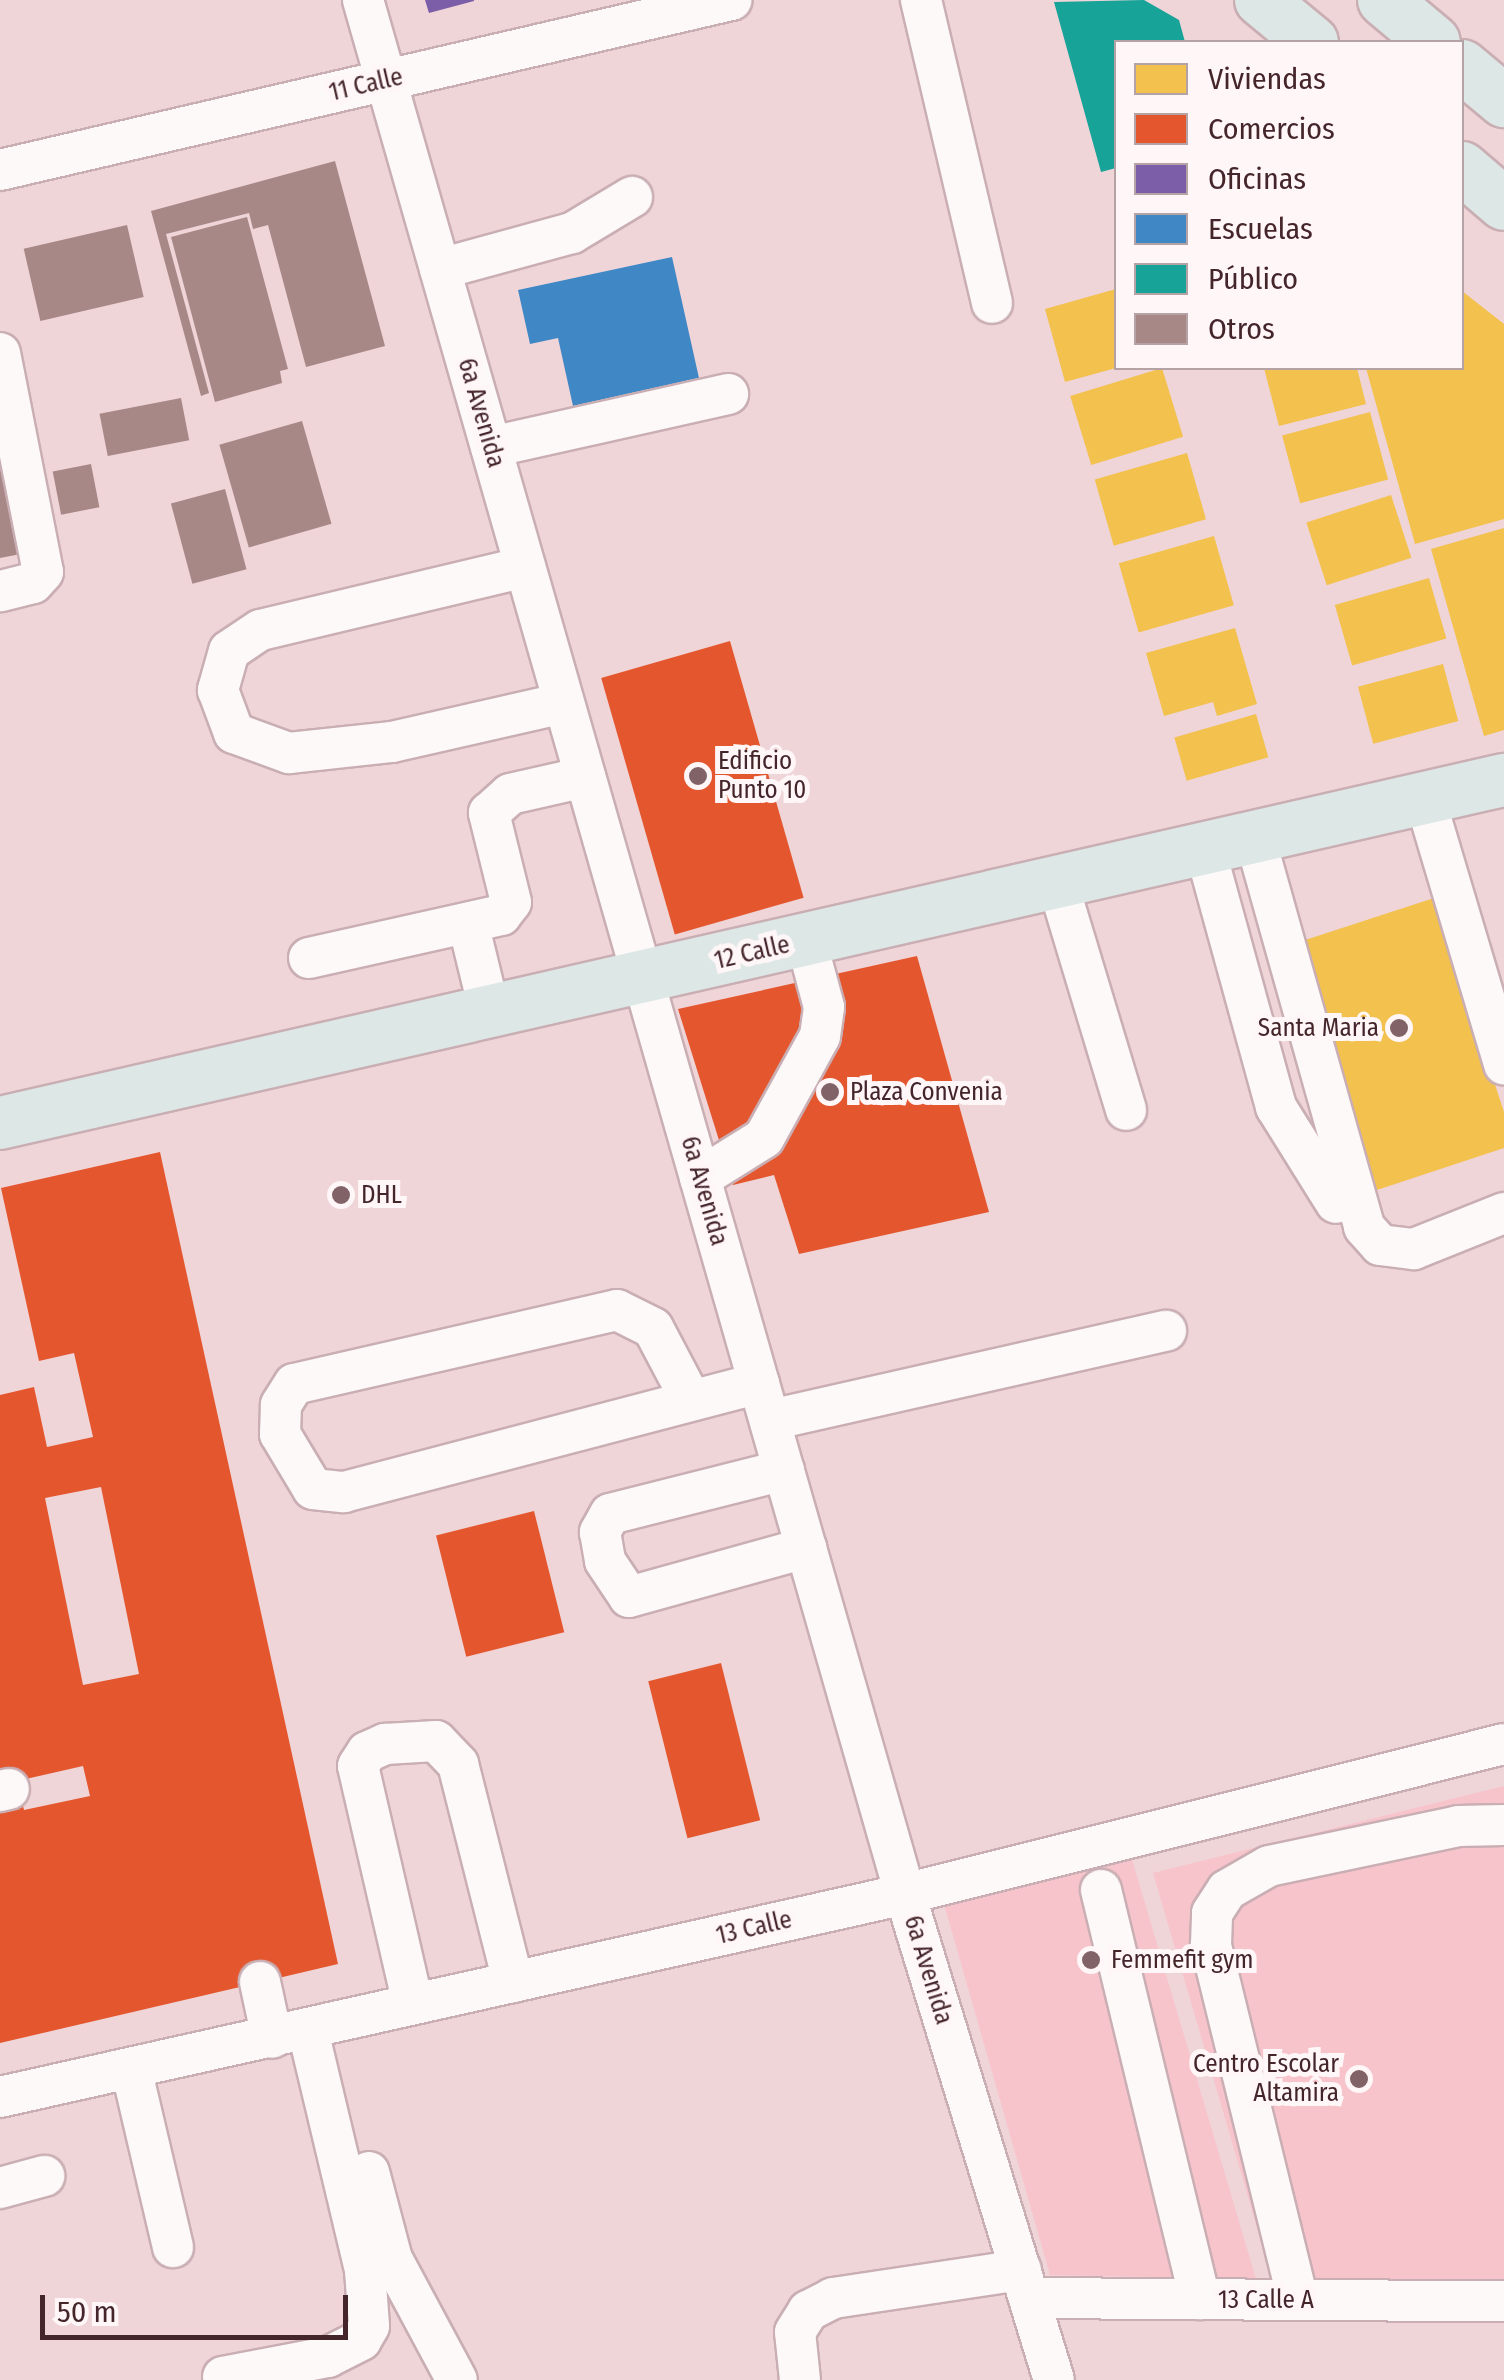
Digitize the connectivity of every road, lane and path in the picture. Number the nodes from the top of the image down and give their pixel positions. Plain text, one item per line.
1 (363, 0) edge
2 (732, 0) edge
3 (921, 0) edge
4 (1262, 0) edge
5 (1384, 0) edge
6 (1310, 40) edge
7 (1432, 40) edge
8 (1464, 68) edge
9 (386, 80) junction
10 (1504, 102) edge
11 (0, 170) edge
12 (1464, 170) edge
13 (632, 197) dead end
14 (1504, 204) edge
15 (440, 269) junction
16 (992, 303) dead end
17 (0, 354) edge
18 (728, 394) dead end
19 (491, 447) junction
20 (525, 567) junction
21 (0, 591) edge
22 (564, 703) junction
23 (586, 777) junction
24 (1504, 780) edge
25 (1425, 799) junction
26 (1254, 838) junction
27 (1205, 849) junction
28 (1056, 881) junction
29 (469, 927) junction
30 (806, 940) junction
31 (309, 958) dead end
32 (644, 979) junction
33 (490, 1014) junction
34 (1504, 1064) edge
35 (1126, 1110) dead end
36 (0, 1123) edge
37 (700, 1178) junction
38 (1336, 1203) dead end
39 (1504, 1213) edge
40 (1166, 1332) dead end
41 (691, 1400) junction
42 (764, 1402) junction
43 (784, 1470) junction
44 (806, 1548) junction
45 (1504, 1744) edge
46 (1504, 1826) edge
47 (1101, 1890) dead end
48 (905, 1894) junction
49 (260, 1982) dead end
50 (513, 1982) junction
51 (413, 2004) junction
52 (305, 2030) junction
53 (131, 2068) junction
54 (0, 2097) edge
55 (44, 2176) dead end
56 (0, 2188) edge
57 (174, 2247) dead end
58 (1025, 2284) junction
59 (1200, 2299) junction
60 (1298, 2300) junction
61 (1504, 2301) edge
62 (223, 2377) dead end
63 (456, 2380) edge
64 (800, 2380) edge
65 (1054, 2380) edge

1 - 9 street, 6a Avenida
2 - 9 street, 11 Calle
3 - 16 street
4 - 6 main road
5 - 7 main road
8 - 10 main road
9 - 11 street, 11 Calle
9 - 15 street, 6a Avenida
12 - 14 main road
13 - 15 street
15 - 19 street, 6a Avenida
17 - 21 street
18 - 19 street
19 - 20 street, 6a Avenida
20 - 22 street, 6a Avenida
20 - 22 street
22 - 23 street, 6a Avenida
23 - 29 street
23 - 32 street, 6a Avenida
24 - 25 main road, 12 Calle
25 - 26 main road, 12 Calle
25 - 34 street
26 - 27 main road, 12 Calle
26 - 39 street
27 - 28 main road, 12 Calle
27 - 38 street
28 - 30 main road, 12 Calle
28 - 35 street
29 - 31 street
29 - 33 street
30 - 32 main road, 12 Calle
30 - 37 street
32 - 33 main road, 12 Calle
32 - 37 street, 6a Avenida
33 - 36 main road, 12 Calle
37 - 42 street, 6a Avenida
40 - 42 street
41 - 41 street
41 - 42 street
42 - 43 street, 6a Avenida
43 - 44 street, 6a Avenida
43 - 44 street
44 - 48 street, 6a Avenida
45 - 48 street, 13 Calle
46 - 60 street
47 - 59 street
48 - 50 street, 13 Calle
48 - 58 street, 6a Avenida
49 - 52 street
50 - 51 street, 13 Calle
50 - 51 street
51 - 52 street, 13 Calle
52 - 53 street, 13 Calle
52 - 62 street
52 - 63 street
53 - 54 street, 13 Calle
53 - 57 street
55 - 56 street
58 - 59 street, 13 Calle A
58 - 64 street, 13 Calle A
58 - 65 street, 6a Avenida
59 - 60 street, 13 Calle A
60 - 61 street, 13 Calle A

